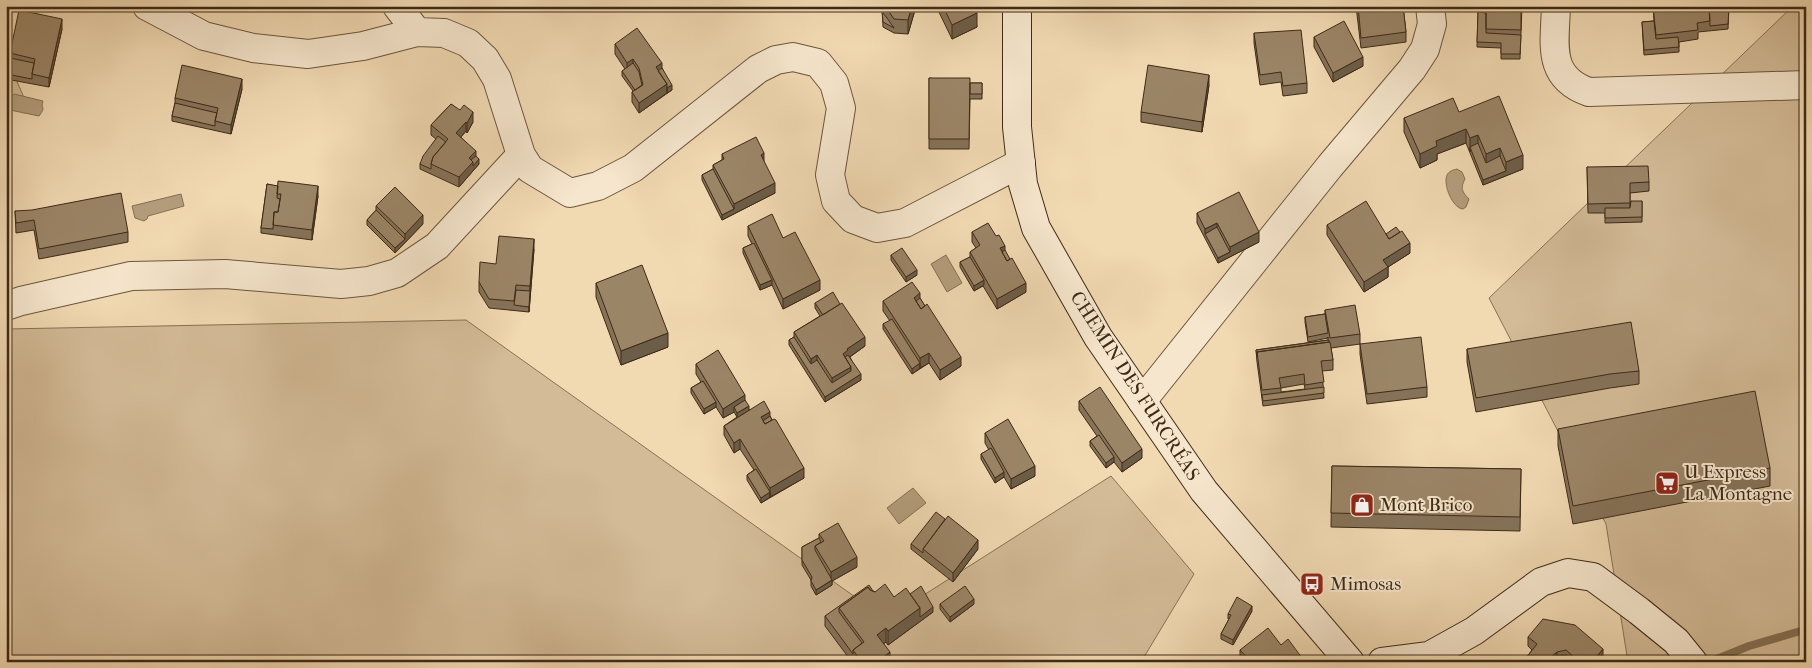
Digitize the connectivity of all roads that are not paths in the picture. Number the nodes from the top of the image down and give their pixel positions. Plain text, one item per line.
1 (147, 6) edge
2 (397, 6) edge
3 (1017, 6) edge
4 (1430, 6) edge
5 (1556, 6) edge
6 (417, 32) junction
7 (1806, 85) edge
8 (521, 155) junction
9 (1021, 163) junction
10 (6, 306) edge
11 (1142, 401) junction
12 (1350, 662) edge
13 (1382, 662) edge
14 (1693, 662) edge

1 - 6 street
2 - 6 street
3 - 9 street, CHEMIN DES FURCRÉAS
4 - 11 street
5 - 7 street
6 - 8 street
8 - 9 street
8 - 10 street
9 - 11 street, CHEMIN DES FURCRÉAS
11 - 12 street, CHEMIN DES FURCRÉAS
13 - 14 street

